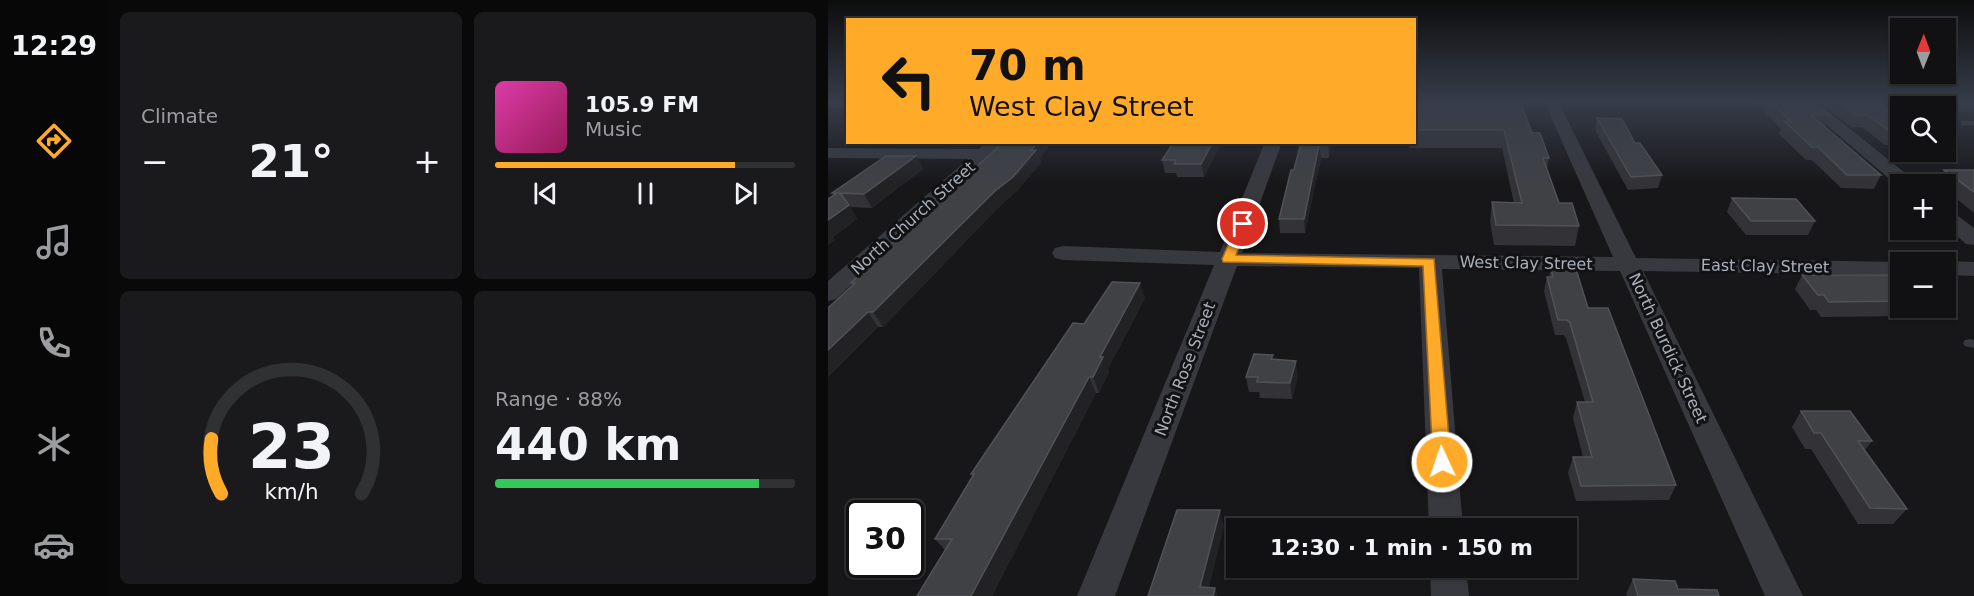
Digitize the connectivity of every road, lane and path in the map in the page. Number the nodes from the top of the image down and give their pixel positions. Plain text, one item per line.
1 (1564, 129) edge
2 (1840, 129) edge
3 (1273, 144) edge
4 (991, 148) edge
5 (828, 153) edge
6 (1895, 174) edge
7 (1956, 224) edge
8 (1974, 239) edge
9 (1062, 253) dead end
10 (1228, 259) junction
11 (1430, 262) junction
12 (1629, 264) junction
13 (1890, 268) edge
14 (1956, 268) edge
15 (1974, 269) edge
16 (828, 294) edge
17 (1445, 518) edge
18 (1449, 578) edge
19 (1096, 596) edge
20 (1450, 596) edge
21 (1784, 596) edge

1 - 12 street, North Burdick Street
2 - 6 street
3 - 10 street, North Rose Street
4 - 5 street
4 - 16 street, North Church Street
7 - 8 street
9 - 10 street, West Clay Street
10 - 11 street, West Clay Street
10 - 19 street, North Rose Street
11 - 12 street, West Clay Street
11 - 17 street
12 - 13 street, East Clay Street
12 - 21 street, North Burdick Street
14 - 15 street
18 - 20 street

